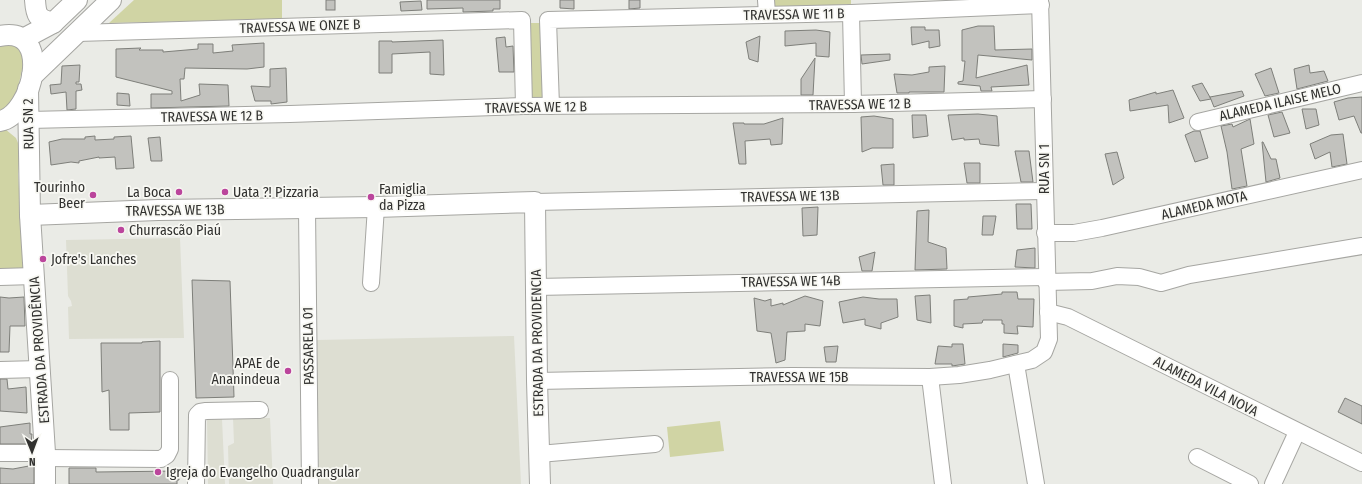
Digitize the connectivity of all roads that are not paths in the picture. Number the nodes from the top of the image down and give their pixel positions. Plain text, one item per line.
1 (35, 0) edge
2 (77, 0) edge
3 (111, 0) edge
4 (1040, 3) edge
5 (766, 7) edge
6 (851, 13) junction
7 (53, 23) junction
8 (77, 33) junction
9 (7, 36) edge
10 (30, 82) junction
11 (1362, 83) edge
12 (1043, 99) junction
13 (853, 104) junction
14 (524, 106) junction
15 (551, 106) junction
16 (29, 120) junction
17 (1, 121) edge
18 (1198, 122) dead end
19 (29, 160) junction
20 (1362, 170) edge
21 (1044, 191) junction
22 (536, 202) junction
23 (376, 207) junction
24 (307, 209) junction
25 (30, 215) junction
26 (1045, 233) junction
27 (1362, 246) edge
28 (34, 276) junction
29 (0, 277) edge
30 (1046, 279) junction
31 (371, 283) dead end
32 (536, 287) junction
33 (1048, 312) junction
34 (1049, 339) joint
35 (1016, 364) junction
36 (40, 369) junction
37 (0, 370) edge
38 (930, 376) junction
39 (170, 380) dead end
40 (537, 381) junction
41 (260, 410) dead end
42 (1297, 432) junction
43 (655, 444) dead end
44 (0, 453) edge
45 (539, 454) junction
46 (45, 456) junction
47 (1197, 457) dead end
48 (1362, 463) edge
49 (45, 484) edge
50 (196, 484) edge
51 (310, 484) edge
52 (540, 484) edge
53 (943, 484) edge
54 (1036, 484) edge
55 (1250, 484) edge
56 (1273, 484) edge

1 - 7 main road
2 - 7 main road
3 - 8 main road
4 - 6 street, TRAVESSA WE 11 B
4 - 12 street, RUA SN 1
5 - 6 street, TRAVESSA WE 11 B
5 - 15 street, TRAVESSA WE 11 B
6 - 13 street
7 - 9 main road
8 - 10 main road
8 - 14 street, TRAVESSA WE ONZE B
9 - 10 main road, RUA SN 2
10 - 16 main road, RUA SN 2
10 - 17 main road
11 - 18 street, ALAMEDA ILAISE MELO
12 - 13 street, TRAVESSA WE 12 B
12 - 21 street, RUA SN 1
13 - 15 street, TRAVESSA WE 12 B
14 - 15 street, TRAVESSA WE 12 B
14 - 16 street, TRAVESSA WE 12 B
16 - 19 main road, RUA SN 2
17 - 19 main road, RUA SN 2
19 - 25 main road, RUA SN 2
20 - 26 street, ALAMEDA MOTA
21 - 22 street, TRAVESSA WE 13B
21 - 26 street, RUA SN 1
22 - 23 main road, TRAVESSA WE 13B
22 - 32 main road, ESTRADA DA PROVIDENCIA
23 - 24 main road, TRAVESSA WE 13B
23 - 31 street
24 - 25 main road, TRAVESSA WE 13B
24 - 51 street, PASSARELA 01
25 - 28 main road, ESTRADA DA PROVIDÊNCIA
26 - 30 street, RUA SN 1
27 - 30 street, TRAVESSA WE 14B
28 - 29 street
28 - 36 main road, ESTRADA DA PROVIDÊNCIA
30 - 32 street, TRAVESSA WE 14B
30 - 33 street, RUA SN 1
32 - 40 main road, ESTRADA DA PROVIDENCIA
33 - 34 street, RUA SN 1
33 - 42 street, ALAMEDA VILA NOVA
34 - 35 street, TRAVESSA WE 15B
35 - 38 street, TRAVESSA WE 15B
35 - 54 street
36 - 37 street
36 - 46 main road, ESTRADA DA PROVIDÊNCIA
38 - 40 street, TRAVESSA WE 15B
38 - 53 street
39 - 46 street
40 - 45 main road, ESTRADA DA PROVIDENCIA
41 - 50 street
42 - 48 street, ALAMEDA VILA NOVA
42 - 56 street
43 - 45 street
44 - 46 street
45 - 52 main road, ESTRADA DA PROVIDENCIA
46 - 49 main road, ESTRADA DA PROVIDÊNCIA
47 - 55 street

